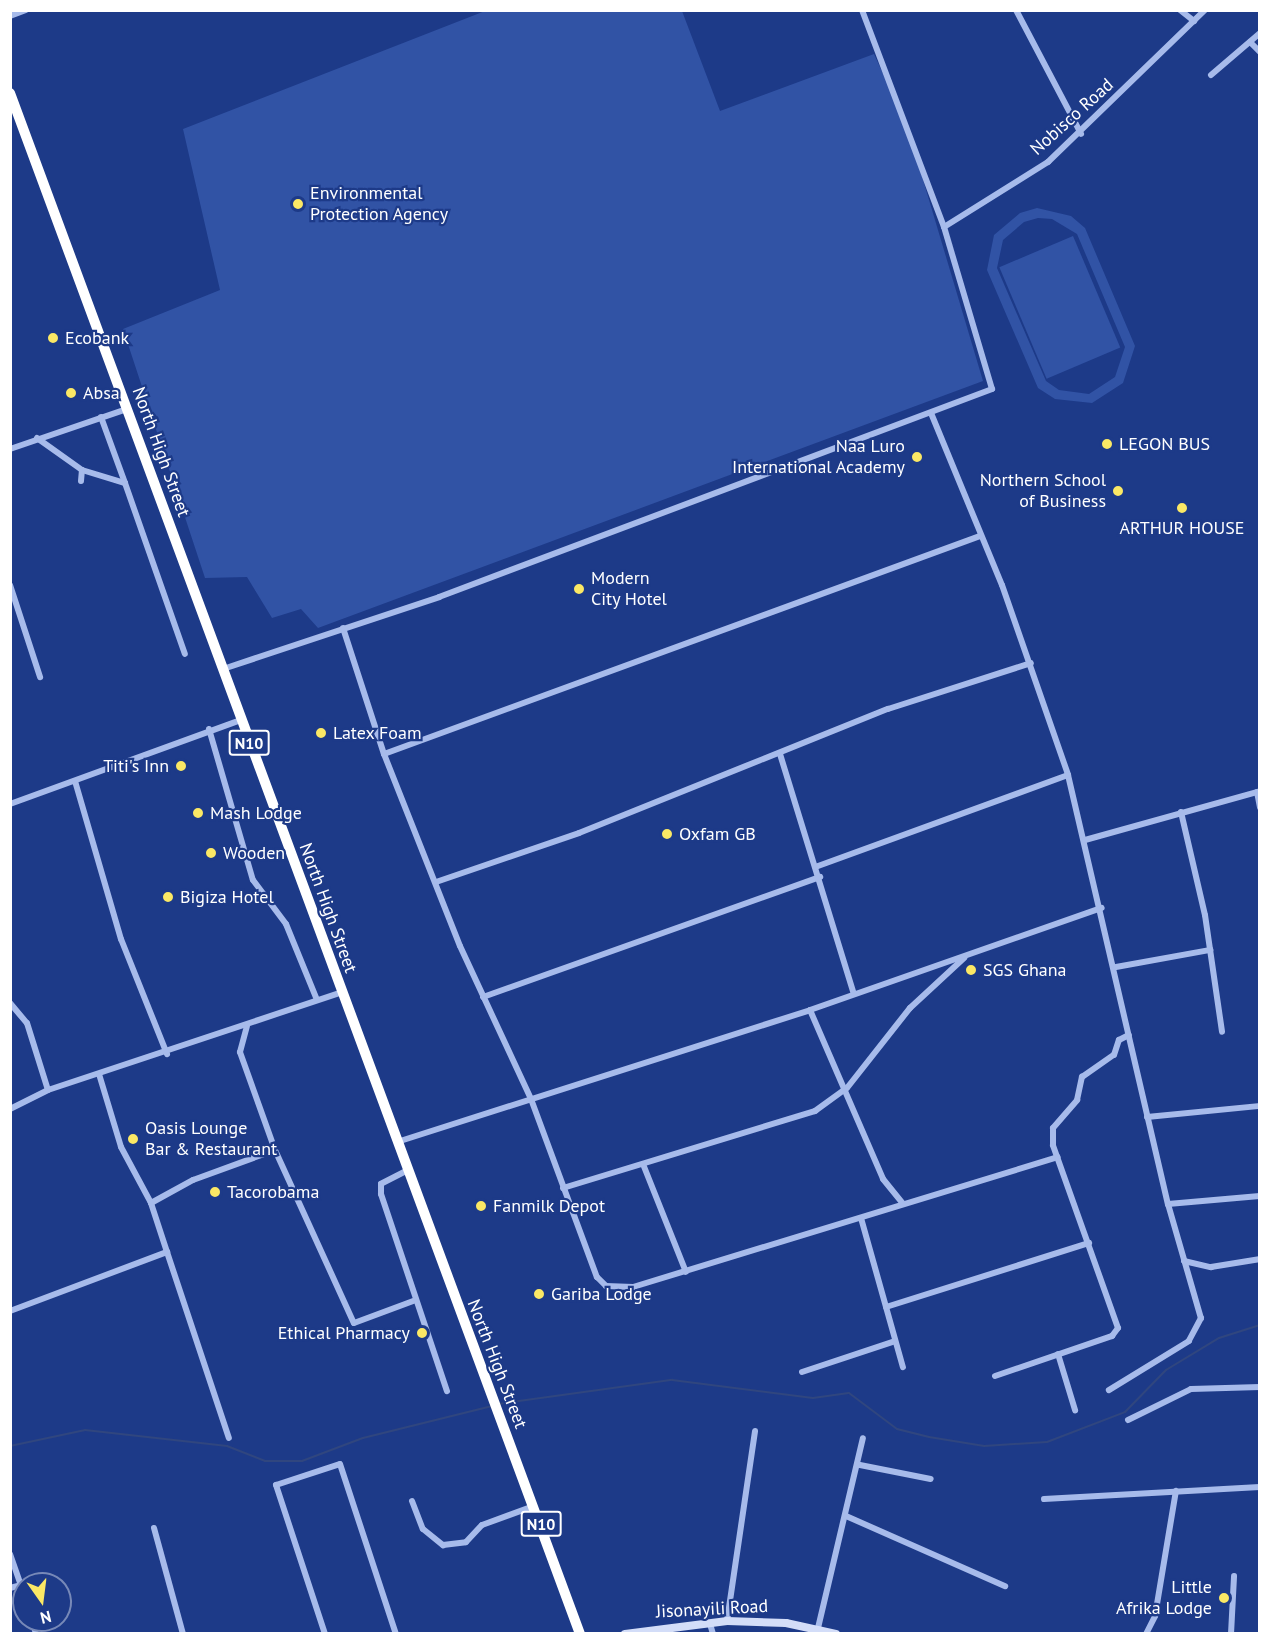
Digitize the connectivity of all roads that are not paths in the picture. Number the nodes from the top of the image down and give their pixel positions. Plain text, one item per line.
1 (27, 10) edge
2 (862, 10) edge
3 (1016, 10) edge
4 (1180, 10) edge
5 (1205, 10) edge
6 (10, 16) edge
7 (1194, 21) junction
8 (1260, 33) edge
9 (1250, 42) junction
10 (1260, 52) edge
11 (1211, 75) dead end
12 (10, 93) edge
13 (1081, 134) junction
14 (944, 227) junction
15 (127, 409) junction
16 (931, 413) junction
17 (100, 417) junction
18 (37, 438) junction
19 (10, 449) edge
20 (82, 470) junction
21 (81, 482) dead end
22 (125, 483) junction
23 (980, 536) junction
24 (10, 585) edge
25 (343, 628) junction
26 (185, 654) dead end
27 (1031, 663) junction
28 (222, 669) junction
29 (40, 677) dead end
30 (241, 720) junction
31 (209, 729) junction
32 (384, 754) junction
33 (780, 754) junction
34 (1068, 775) junction
35 (75, 782) junction
36 (1258, 792) edge
37 (10, 804) edge
38 (1260, 808) edge
39 (1181, 812) junction
40 (1085, 840) junction
41 (818, 866) junction
42 (819, 877) junction
43 (436, 882) junction
44 (1102, 908) junction
45 (1210, 950) junction
46 (967, 954) junction
47 (1116, 967) junction
48 (342, 992) junction
49 (854, 994) junction
50 (483, 997) junction
51 (317, 1000) junction
52 (10, 1003) edge
53 (810, 1010) junction
54 (247, 1026) junction
55 (1222, 1032) dead end
56 (1129, 1035) junction
57 (167, 1054) junction
58 (99, 1074) junction
59 (847, 1088) junction
60 (48, 1090) junction
61 (531, 1099) junction
62 (1260, 1106) edge
63 (10, 1109) edge
64 (1147, 1117) junction
65 (397, 1142) junction
66 (275, 1150) junction
67 (1058, 1157) junction
68 (643, 1164) junction
69 (406, 1171) junction
70 (563, 1188) junction
71 (1260, 1196) edge
72 (152, 1203) junction
73 (903, 1203) junction
74 (1168, 1204) junction
75 (861, 1218) junction
76 (1089, 1243) junction
77 (167, 1252) junction
78 (1260, 1259) edge
79 (1184, 1261) junction
80 (686, 1272) junction
81 (416, 1300) junction
82 (886, 1307) junction
83 (10, 1311) edge
84 (895, 1341) junction
85 (1058, 1354) junction
86 (903, 1367) dead end
87 (802, 1372) dead end
88 (995, 1376) dead end
89 (1260, 1387) edge
90 (1109, 1390) dead end
91 (447, 1391) dead end
92 (1075, 1410) dead end
93 (1128, 1420) dead end
94 (755, 1431) dead end
95 (229, 1438) dead end
96 (863, 1438) dead end
97 (860, 1465) junction
98 (931, 1479) dead end
99 (1260, 1487) edge
100 (1176, 1491) junction
101 (1044, 1499) dead end
102 (412, 1501) dead end
103 (535, 1506) junction
104 (846, 1516) junction
105 (154, 1528) dead end
106 (10, 1554) edge
107 (16, 1572) edge
108 (1234, 1576) dead end
109 (1005, 1586) dead end
110 (727, 1621) junction
111 (710, 1624) junction
112 (818, 1628) junction
113 (183, 1634) edge
114 (325, 1634) edge
115 (396, 1634) edge
116 (580, 1634) edge
117 (625, 1634) edge
118 (713, 1634) edge
119 (836, 1634) edge
120 (1146, 1634) edge
121 (1232, 1634) edge

1 - 6 street
2 - 14 street
3 - 13 street
4 - 7 street
5 - 7 street, Nobisco Road
7 - 13 street, Nobisco Road
8 - 9 street
9 - 10 street
9 - 11 street
12 - 15 highway, North High Street / N10
13 - 14 street, Nobisco Road
14 - 16 street
15 - 17 street
15 - 28 highway, North High Street / N10
16 - 23 street
16 - 25 street
17 - 18 street
17 - 22 street
18 - 19 street
18 - 20 street
20 - 21 street
20 - 22 street
22 - 26 street
23 - 27 street
23 - 32 street
24 - 29 street
25 - 28 street
25 - 32 street
27 - 33 street
27 - 34 street
28 - 30 highway, North High Street / N10
30 - 31 street
30 - 48 highway, North High Street / N10
31 - 35 street
31 - 51 street
32 - 43 street
33 - 41 street
33 - 43 street
34 - 40 street
34 - 41 street
35 - 37 street
35 - 57 street
36 - 38 street
36 - 39 street
39 - 40 street
39 - 45 street
40 - 44 street
41 - 42 street
42 - 49 street
42 - 50 street
43 - 50 street
44 - 46 street
44 - 47 street
45 - 47 street
45 - 55 street
46 - 49 street
46 - 59 street
47 - 56 street
48 - 51 street
48 - 65 highway, North High Street / N10
49 - 53 street
50 - 61 street
51 - 54 street
52 - 60 street
53 - 59 street
53 - 61 street
54 - 57 street
54 - 66 street
56 - 64 street
56 - 67 street
57 - 58 street
58 - 60 street
58 - 72 street
59 - 68 street
59 - 73 street
60 - 63 street
61 - 65 street
61 - 70 street
62 - 64 street
64 - 74 street
65 - 69 highway, North High Street / N10
66 - 72 street
66 - 81 street
67 - 73 street
67 - 76 street
68 - 70 street
68 - 80 street
69 - 81 street
69 - 103 highway, North High Street / N10
70 - 80 street
71 - 74 street
72 - 77 street
73 - 75 street
74 - 79 street
75 - 80 street
75 - 82 street
76 - 82 street
76 - 85 street
77 - 83 street
77 - 95 street
78 - 79 street
79 - 90 street
81 - 91 street
82 - 84 street
84 - 86 street
84 - 87 street
85 - 88 street
85 - 92 street
89 - 93 street
94 - 110 street
96 - 97 street
97 - 98 street
97 - 104 street
99 - 100 street
100 - 101 street
100 - 120 street
102 - 103 street
103 - 116 highway, North High Street / N10
104 - 109 street
104 - 112 street
105 - 113 street
106 - 107 street
108 - 121 street
110 - 111 street, Jisonayili Road
110 - 112 street, Jisonayili Road
111 - 117 street, Jisonayili Road
111 - 118 street
112 - 119 street, Jisonayili Road
114 - 115 street

